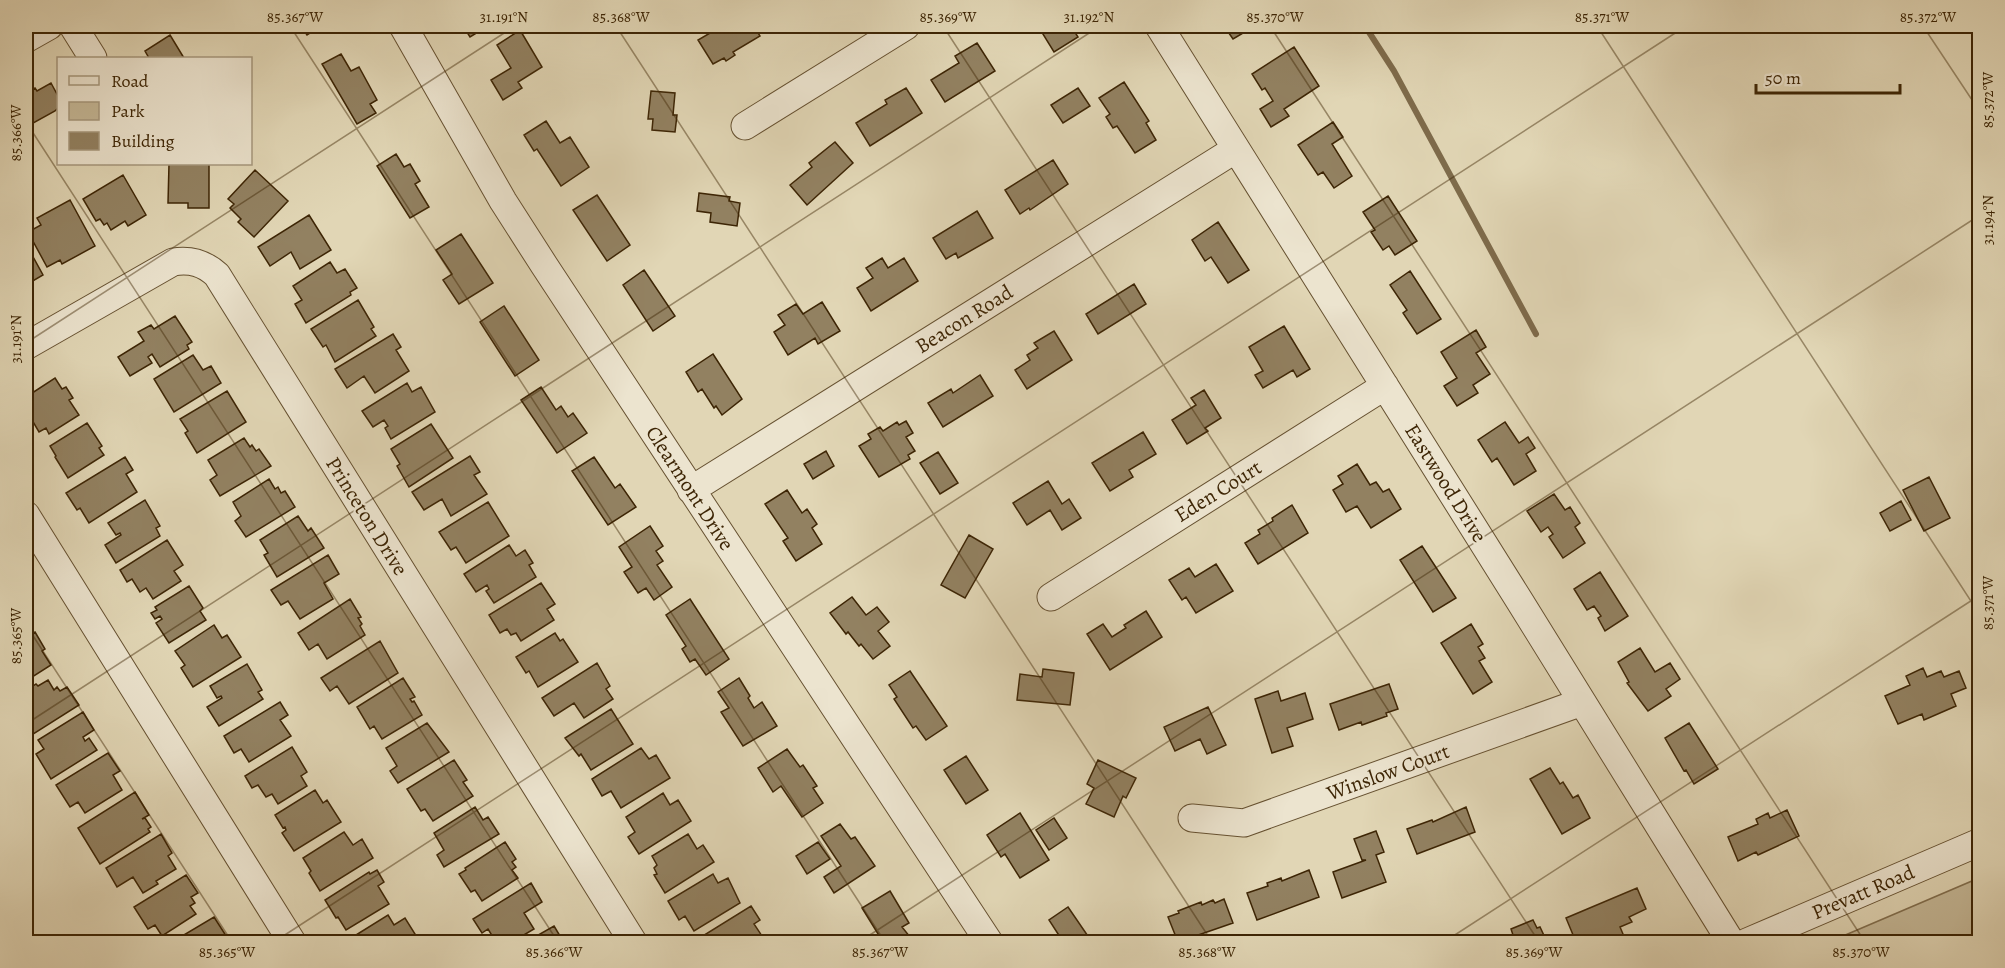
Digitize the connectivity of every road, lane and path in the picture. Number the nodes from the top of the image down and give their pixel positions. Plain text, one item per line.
1 (49, 26) edge
2 (73, 26) edge
3 (403, 26) edge
4 (906, 26) edge
5 (1159, 26) edge
6 (26, 39) edge
7 (92, 57) edge
8 (745, 126) dead end
9 (1236, 149) junction
10 (26, 346) edge
11 (1385, 386) junction
12 (691, 490) junction
13 (26, 515) edge
14 (1051, 597) dead end
15 (1582, 702) junction
16 (1192, 818) dead end
17 (1980, 842) edge
18 (291, 942) edge
19 (633, 942) edge
20 (989, 942) edge
21 (1731, 942) edge
22 (1747, 942) edge

1 - 6 street
2 - 7 street
3 - 12 street, Clearmont Drive
4 - 8 street
5 - 9 street, Eastwood Drive
9 - 11 street, Eastwood Drive
9 - 12 street, Beacon Road
10 - 19 street, Princeton Drive
11 - 14 street, Eden Court
11 - 15 street, Eastwood Drive
12 - 20 street, Clearmont Drive
13 - 18 street
15 - 16 street, Winslow Court
15 - 21 street, Eastwood Drive
17 - 22 street, Prevatt Road

